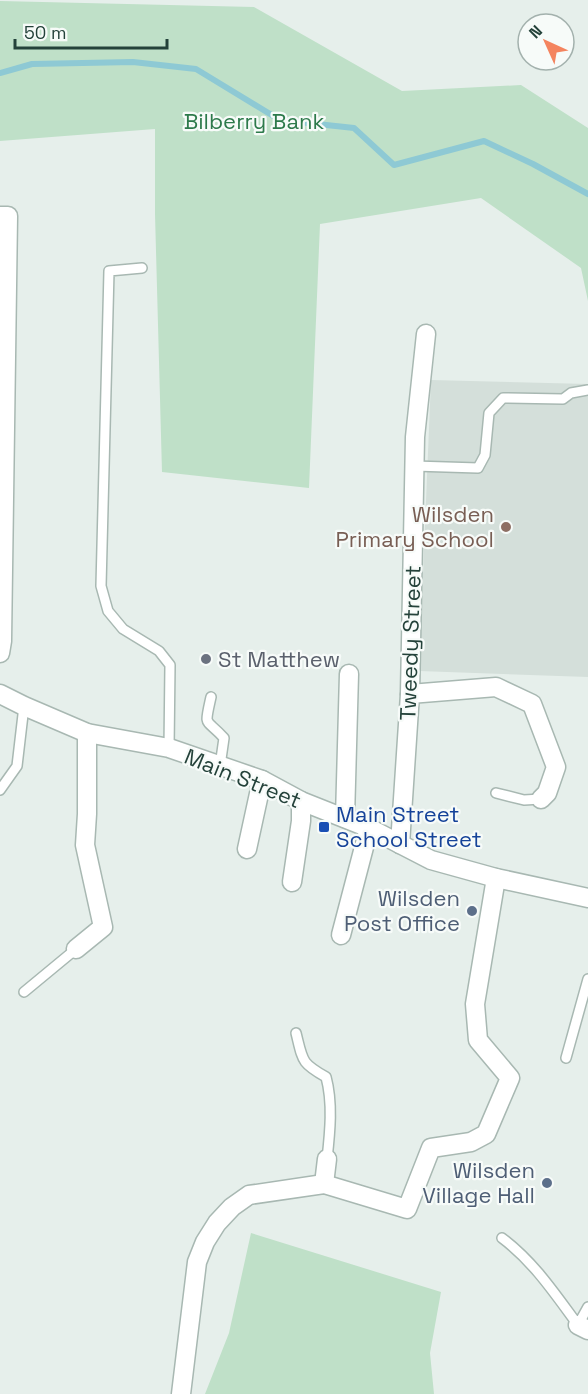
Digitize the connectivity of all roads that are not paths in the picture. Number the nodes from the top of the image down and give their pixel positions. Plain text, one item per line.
1 (0, 216) edge
2 (142, 267) dead end
3 (426, 334) dead end
4 (588, 390) edge
5 (414, 466) junction
6 (0, 653) edge
7 (349, 674) dead end
8 (0, 694) edge
9 (410, 694) junction
10 (211, 697) dead end
11 (24, 706) junction
12 (87, 733) junction
13 (169, 748) junction
14 (220, 766) junction
15 (262, 780) junction
16 (0, 790) edge
17 (496, 793) dead end
18 (541, 799) joint
19 (301, 801) junction
20 (345, 818) junction
21 (369, 828) junction
22 (400, 844) junction
23 (247, 849) dead end
24 (496, 878) junction
25 (291, 882) dead end
26 (588, 898) edge
27 (341, 935) dead end
28 (76, 949) joint
29 (588, 979) edge
30 (24, 992) dead end
31 (297, 1033) dead end
32 (566, 1058) dead end
33 (327, 1159) joint
34 (324, 1184) junction
35 (502, 1238) dead end
36 (588, 1306) edge
37 (583, 1328) edge
38 (181, 1394) edge

1 - 6 street
2 - 13 lane
3 - 5 street, Tweedy Street
4 - 5 lane
5 - 9 street, Tweedy Street
7 - 20 street
8 - 11 street, Main Street
9 - 18 street
9 - 22 street, Tweedy Street
10 - 14 lane
11 - 12 street, Main Street
11 - 16 lane
12 - 13 street, Main Street
12 - 28 street
13 - 14 street, Main Street
14 - 15 street, Main Street
15 - 19 street, Main Street
15 - 23 street
17 - 18 lane
19 - 20 street, Main Street
19 - 25 street
20 - 21 street, Main Street
21 - 22 street, Main Street
21 - 27 street
22 - 24 street, Main Street
24 - 26 street, Main Street
24 - 34 street
28 - 30 lane
29 - 32 lane
31 - 33 lane
33 - 34 street
34 - 38 street
35 - 37 lane
36 - 37 lane

